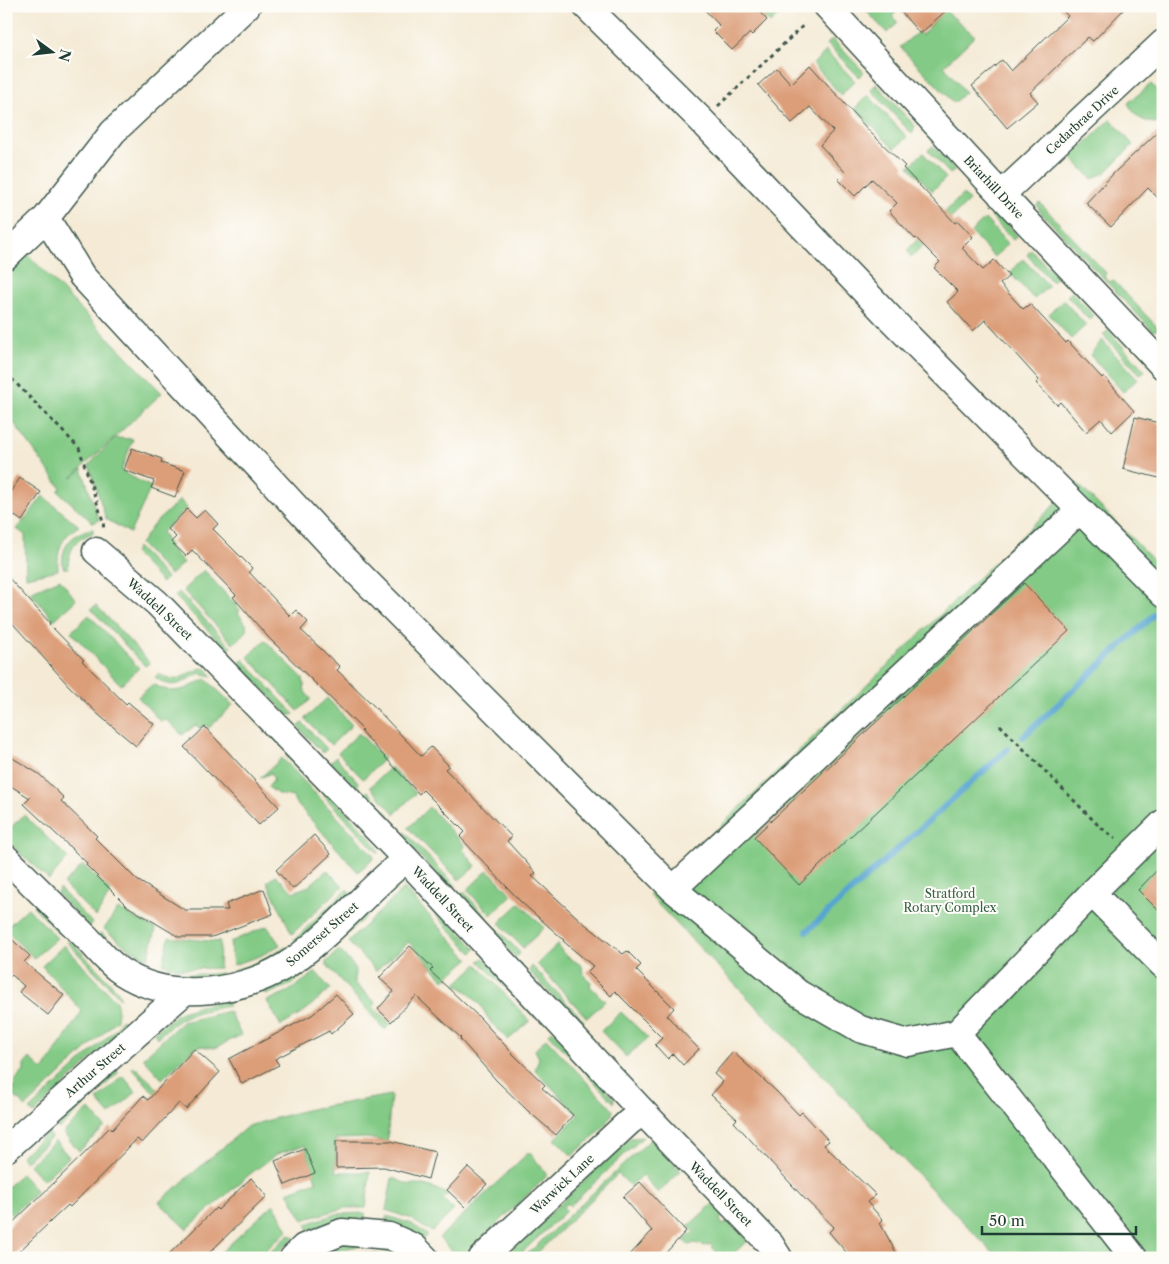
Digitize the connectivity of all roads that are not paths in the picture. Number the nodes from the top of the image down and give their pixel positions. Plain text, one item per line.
1 (247, 6) edge
2 (586, 6) edge
3 (827, 6) edge
4 (1163, 44) edge
5 (1001, 195) junction
6 (46, 218) junction
7 (6, 256) edge
8 (1163, 366) edge
9 (1080, 510) junction
10 (96, 551) road end
11 (1163, 594) edge
12 (1163, 823) edge
13 (6, 858) edge
14 (406, 859) junction
15 (673, 889) junction
16 (1092, 893) junction
17 (1163, 965) edge
18 (184, 992) junction
19 (957, 1033) junction
20 (644, 1112) junction
21 (6, 1149) edge
22 (293, 1258) edge
23 (426, 1258) edge
24 (482, 1258) edge
25 (779, 1258) edge
26 (1134, 1258) edge

1 - 6 street
2 - 9 street
3 - 5 street, Briarhill Drive
4 - 5 street, Cedarbrae Drive
5 - 8 street, Briarhill Drive
6 - 7 street
6 - 15 street
9 - 11 street
9 - 15 street
10 - 14 street, Waddell Street
12 - 16 street
13 - 18 street, Somerset Street
14 - 18 street, Somerset Street
14 - 20 street, Waddell Street
15 - 19 street
16 - 17 street
16 - 19 street
18 - 21 street, Arthur Street
19 - 26 street
20 - 24 street, Warwick Lane
20 - 25 street, Waddell Street
22 - 23 street

